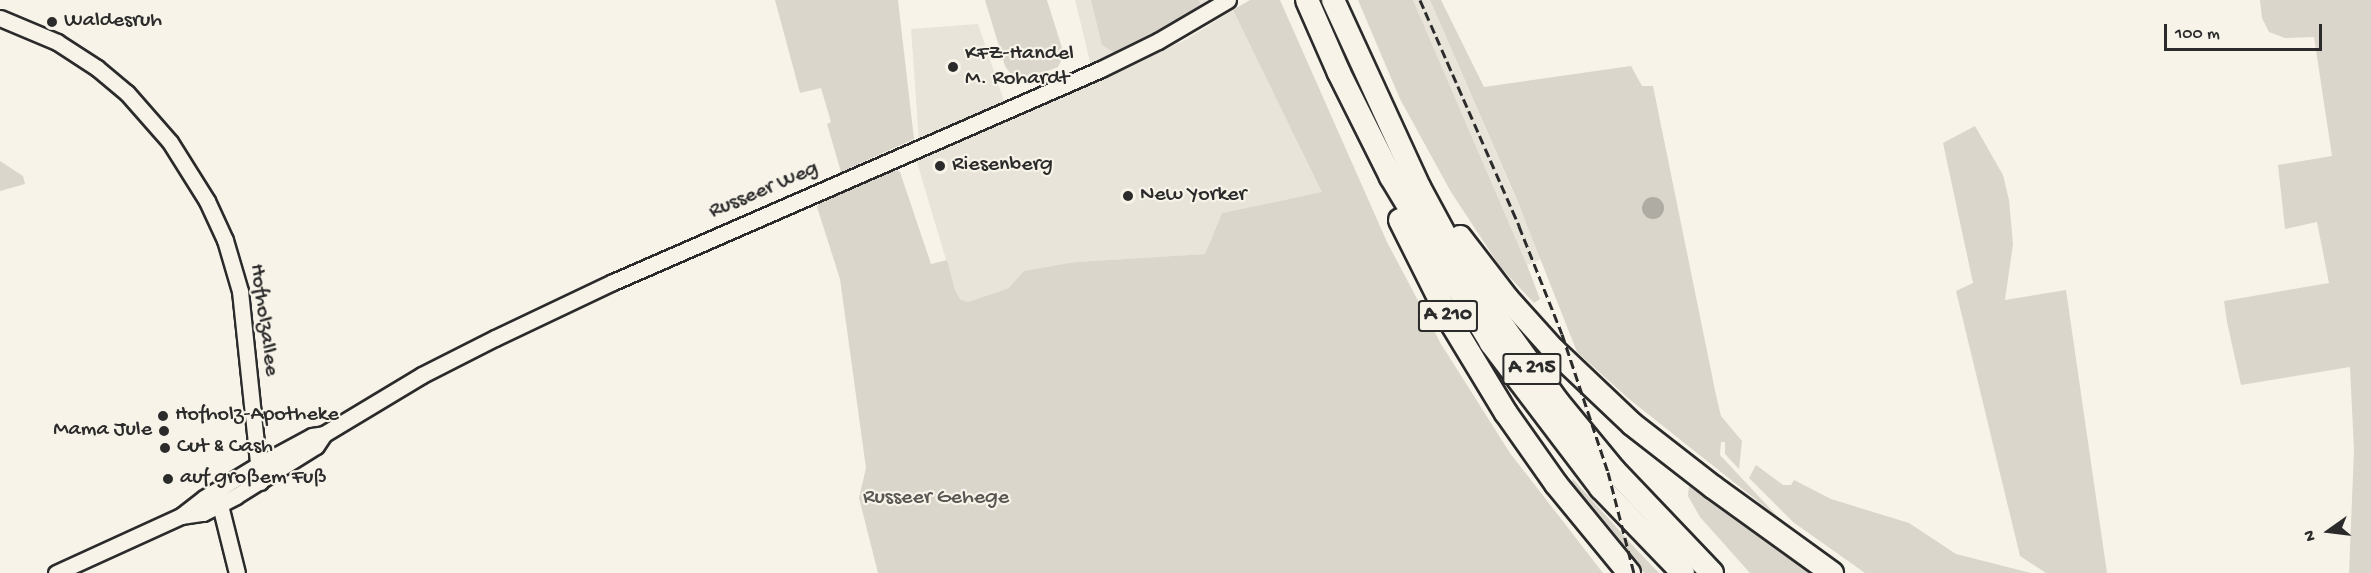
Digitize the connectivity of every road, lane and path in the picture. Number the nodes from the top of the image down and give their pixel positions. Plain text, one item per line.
1 (1228, 0) edge
2 (1307, 0) edge
3 (1333, 0) edge
4 (0, 18) edge
5 (1368, 134) junction
6 (1393, 136) junction
7 (324, 434) junction
8 (258, 465) junction
9 (260, 482) junction
10 (219, 498) junction
11 (56, 573) edge
12 (237, 573) edge
13 (1629, 573) edge
14 (1683, 573) edge
15 (1712, 573) edge
16 (1832, 573) edge

1 - 7 street, Russeer Weg
2 - 5 highway, A 215
3 - 6 highway, A 215
4 - 8 street, Hofholzallee
5 - 13 highway, A 210
5 - 14 highway, A 215
6 - 15 highway, A 215
6 - 16 highway, A 210
7 - 8 street, Russeer Weg
7 - 9 street, Russeer Weg
8 - 9 street, Hofholzallee
8 - 10 street, Russeer Weg
9 - 10 street, Russeer Weg
10 - 11 street
10 - 12 street

